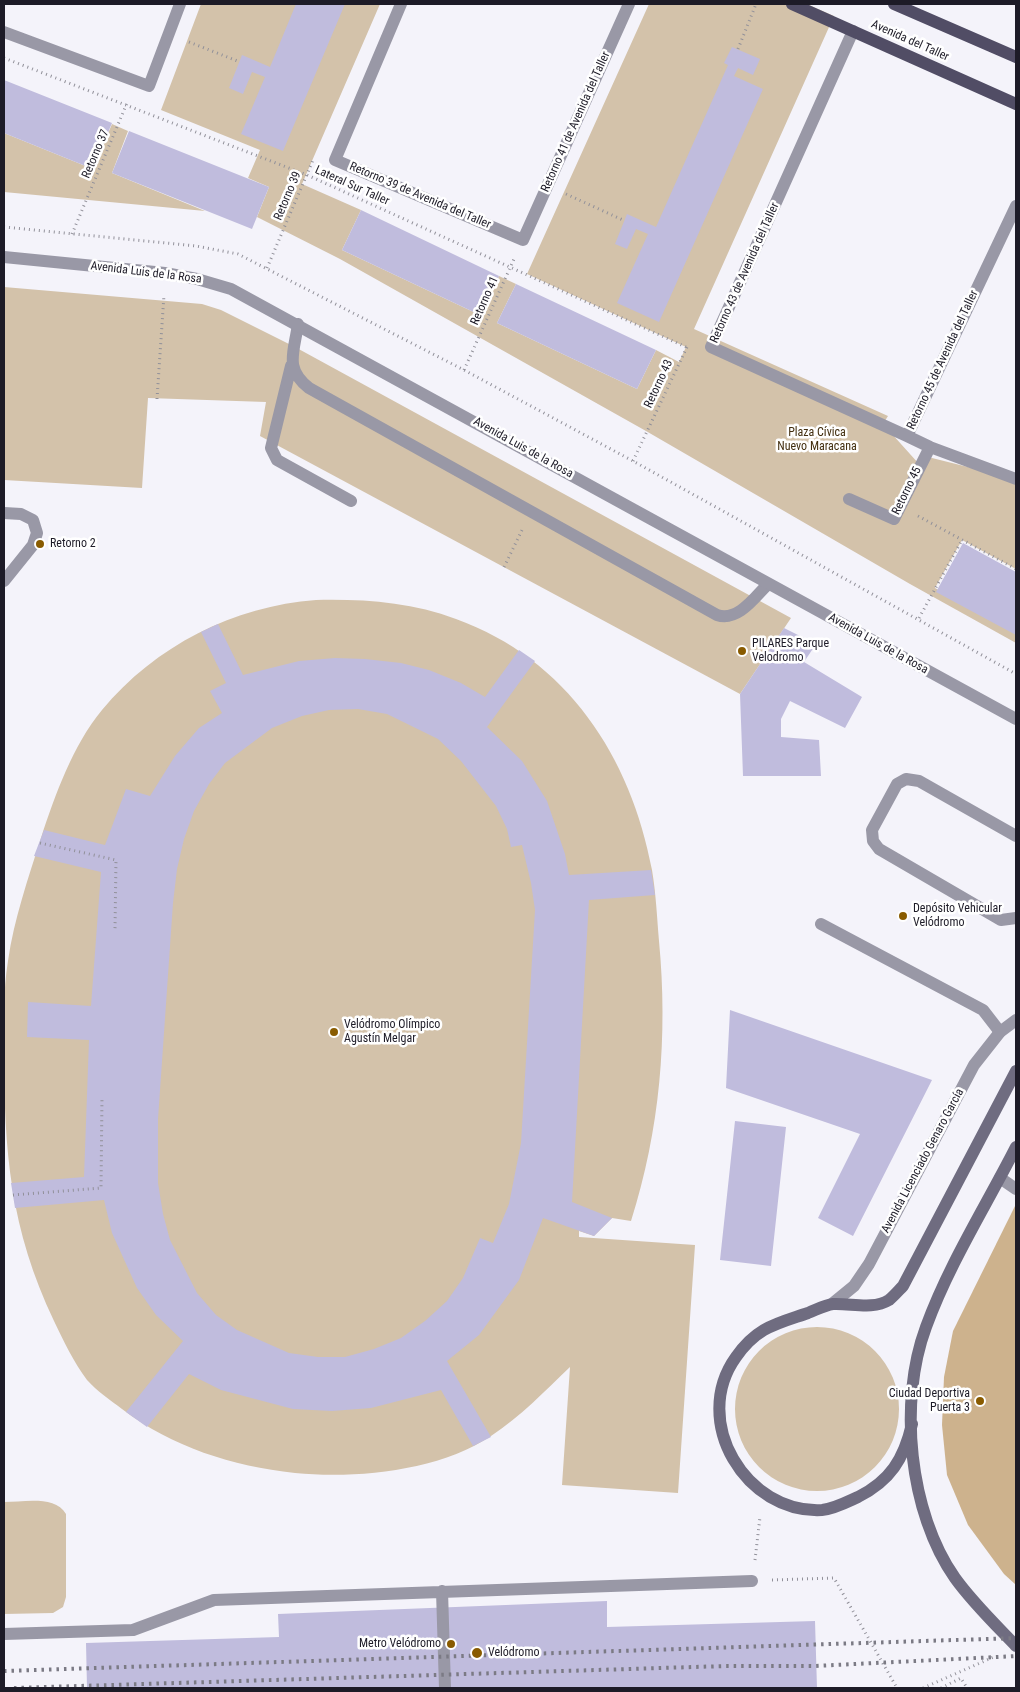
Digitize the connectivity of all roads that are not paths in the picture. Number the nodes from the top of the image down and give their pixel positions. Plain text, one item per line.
1 (180, 4) edge
2 (401, 4) edge
3 (629, 4) edge
4 (792, 4) edge
5 (894, 4) edge
6 (853, 31) junction
7 (4, 32) edge
8 (1016, 57) edge
9 (1016, 104) edge
10 (1016, 206) edge
11 (523, 240) joint
12 (4, 258) edge
13 (298, 324) junction
14 (291, 366) junction
15 (907, 436) junction
16 (930, 447) junction
17 (1016, 479) edge
18 (849, 499) dead end
19 (351, 501) dead end
20 (4, 513) edge
21 (4, 582) edge
22 (768, 584) junction
23 (1016, 720) edge
24 (1016, 836) edge
25 (1016, 918) edge
26 (821, 924) dead end
27 (1016, 1020) edge
28 (1000, 1032) junction
29 (1016, 1071) edge
30 (1016, 1147) edge
31 (1000, 1178) junction
32 (1016, 1189) edge
33 (832, 1304) junction
34 (912, 1424) junction
35 (752, 1581) road end
36 (442, 1591) junction
37 (4, 1634) edge
38 (1016, 1646) edge
39 (445, 1688) edge

1 - 7 street
2 - 11 street, Retorno 39 de Avenida del Taller
3 - 11 street, Retorno 41 de Avenida del Taller
4 - 6 main road, Avenida del Taller
5 - 8 main road
6 - 9 main road, Avenida del Taller
6 - 15 street, Retorno 43 de Avenida del Taller
10 - 15 street, Retorno 45 de Avenida del Taller
12 - 13 street, Avenida Luis de la Rosa
13 - 14 street
13 - 22 street, Avenida Luis de la Rosa
14 - 19 street
14 - 22 street
15 - 16 street, Retorno 45 de Avenida del Taller
16 - 17 street, Retorno 45 de Avenida del Taller
16 - 18 street, Retorno 45
20 - 21 street
22 - 23 street, Avenida Luis de la Rosa
24 - 25 street
26 - 28 street
27 - 28 street, Avenida Licenciado Genaro García
28 - 33 street, Avenida Licenciado Genaro García
29 - 33 street, Avenida Licenciado Genaro García
30 - 31 street, Avenida Licenciado Genaro García
31 - 32 street
31 - 34 street, Avenida Licenciado Genaro García
33 - 34 street, Avenida Licenciado Genaro García
34 - 38 street, Avenida Licenciado Genaro García
35 - 36 street
36 - 37 street
36 - 39 street

